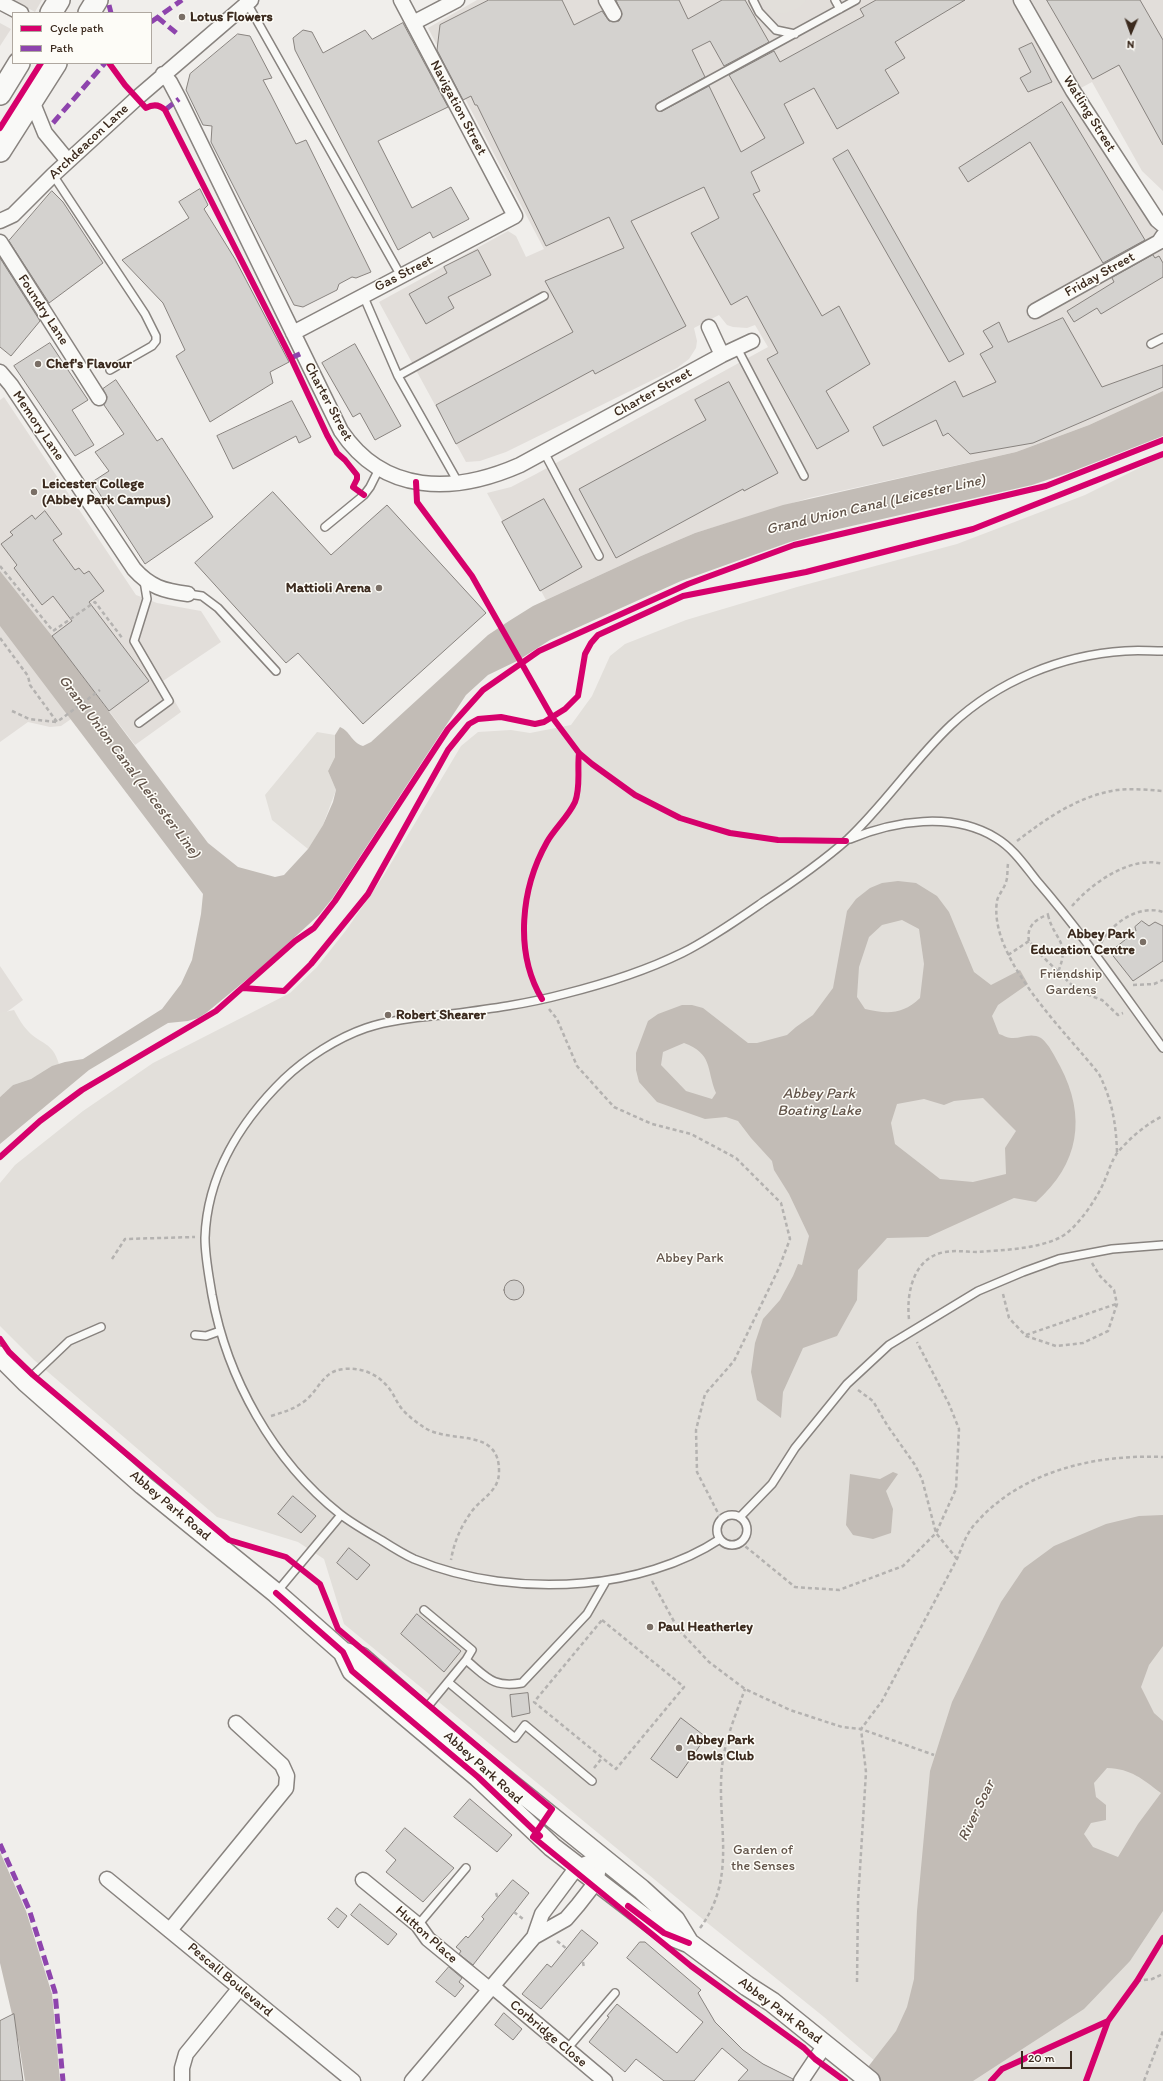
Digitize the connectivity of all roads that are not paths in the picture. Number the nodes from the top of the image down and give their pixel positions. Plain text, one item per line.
1 (59, 0) edge
2 (97, 0) edge
3 (401, 0) edge
4 (457, 0) edge
5 (606, 0) edge
6 (753, 0) edge
7 (835, 0) edge
8 (856, 0) edge
9 (1021, 0) edge
10 (249, 1) edge
11 (0, 2) edge
12 (840, 9) junction
13 (19, 12) edge
14 (52, 12) edge
15 (90, 12) edge
16 (614, 14) dead end
17 (413, 24) junction
18 (795, 34) junction
19 (18, 64) edge
20 (55, 64) edge
21 (163, 74) junction
22 (0, 94) edge
23 (32, 102) junction
24 (660, 107) dead end
25 (0, 151) edge
26 (68, 161) junction
27 (53, 175) junction
28 (515, 216) joint
29 (0, 221) edge
30 (1163, 225) edge
31 (0, 242) edge
32 (1162, 242) edge
33 (401, 276) junction
34 (363, 295) junction
35 (544, 296) dead end
36 (1035, 311) dead end
37 (709, 327) dead end
38 (293, 332) junction
39 (1163, 338) edge
40 (752, 341) dead end
41 (1151, 344) dead end
42 (737, 348) junction
43 (722, 355) junction
44 (110, 370) dead end
45 (0, 372) edge
46 (398, 376) junction
47 (99, 398) dead end
48 (544, 452) junction
49 (379, 469) junction
50 (804, 476) dead end
51 (459, 484) junction
52 (325, 527) dead end
53 (599, 556) dead end
54 (144, 581) junction
55 (188, 594) joint
56 (1163, 651) edge
57 (276, 671) dead end
58 (139, 723) dead end
59 (846, 841) junction
60 (1163, 1048) edge
61 (1163, 1246) edge
62 (101, 1327) dead end
63 (220, 1331) junction
64 (195, 1335) dead end
65 (0, 1356) edge
66 (26, 1382) junction
67 (341, 1515) junction
68 (740, 1517) junction
69 (720, 1539) junction
70 (606, 1581) junction
71 (276, 1593) junction
72 (424, 1610) dead end
73 (466, 1660) junction
74 (448, 1682) junction
75 (418, 1718) junction
76 (236, 1723) dead end
77 (592, 1781) dead end
78 (601, 1858) junction
79 (577, 1867) junction
80 (466, 1868) dead end
81 (107, 1879) dead end
82 (363, 1880) dead end
83 (596, 1882) junction
84 (418, 1925) junction
85 (170, 1930) junction
86 (534, 1937) junction
87 (689, 1943) junction
88 (490, 1988) junction
89 (239, 1989) junction
90 (615, 1992) dead end
91 (825, 2045) junction
92 (567, 2049) junction
93 (182, 2081) edge
94 (353, 2081) edge
95 (412, 2081) edge
96 (605, 2081) edge
97 (802, 2081) edge
98 (870, 2081) edge

1 - 14 main road
2 - 15 main road
3 - 17 street, Navigation Street
4 - 17 street
5 - 16 street
6 - 18 lane
7 - 12 lane
8 - 12 lane
9 - 30 street, Watling Street
10 - 21 street, Archdeacon Lane
10 - 33 lane
11 - 13 street
12 - 18 lane
17 - 28 street, Navigation Street
18 - 24 lane
19 - 22 main road
20 - 23 main road
21 - 26 street, Archdeacon Lane
21 - 38 street, Charter Street
23 - 25 main road
23 - 26 street
26 - 27 street, Archdeacon Lane
27 - 29 street, Archdeacon Lane
27 - 44 lane
28 - 33 street, Gas Street
31 - 47 street, Foundry Lane
32 - 36 street, Friday Street
33 - 34 street, Gas Street
34 - 38 street, Gas Street
34 - 46 lane
35 - 46 lane
37 - 43 street
38 - 49 street, Charter Street
39 - 41 lane
40 - 42 street, Charter Street
42 - 43 street, Charter Street
42 - 50 lane
43 - 48 street, Charter Street
45 - 54 street, Memory Lane
46 - 51 lane
48 - 51 street, Charter Street
48 - 53 lane
49 - 51 street, Charter Street
49 - 52 lane
54 - 55 street, Memory Lane
54 - 58 lane
55 - 57 lane
56 - 59 lane
59 - 60 lane
59 - 63 lane
61 - 68 lane
62 - 66 lane
63 - 64 lane
63 - 67 lane
65 - 66 main road, Abbey Park Road
66 - 71 main road, Abbey Park Road
67 - 70 lane
67 - 71 lane
68 - 69 lane
68 - 69 lane
69 - 70 lane
70 - 73 lane
71 - 75 main road, Abbey Park Road
72 - 73 lane
73 - 74 lane
74 - 75 lane
74 - 77 lane
75 - 78 main road, Abbey Park Road
75 - 79 main road, Abbey Park Road
76 - 85 street
78 - 79 street
78 - 83 street
78 - 87 main road, Abbey Park Road
79 - 83 main road, Abbey Park Road
79 - 86 street
80 - 84 lane
81 - 85 street, Pescall Boulevard
82 - 84 street, Hutton Place
83 - 86 street
83 - 87 main road, Abbey Park Road
84 - 88 street, Hutton Place
85 - 89 street, Pescall Boulevard
86 - 88 street
87 - 91 main road, Abbey Park Road
88 - 92 street, Corbridge Close
88 - 95 street
89 - 93 street
89 - 94 street, Pescall Boulevard
90 - 92 lane
91 - 97 street
91 - 98 main road, Abbey Park Road
92 - 96 street, Corbridge Close

